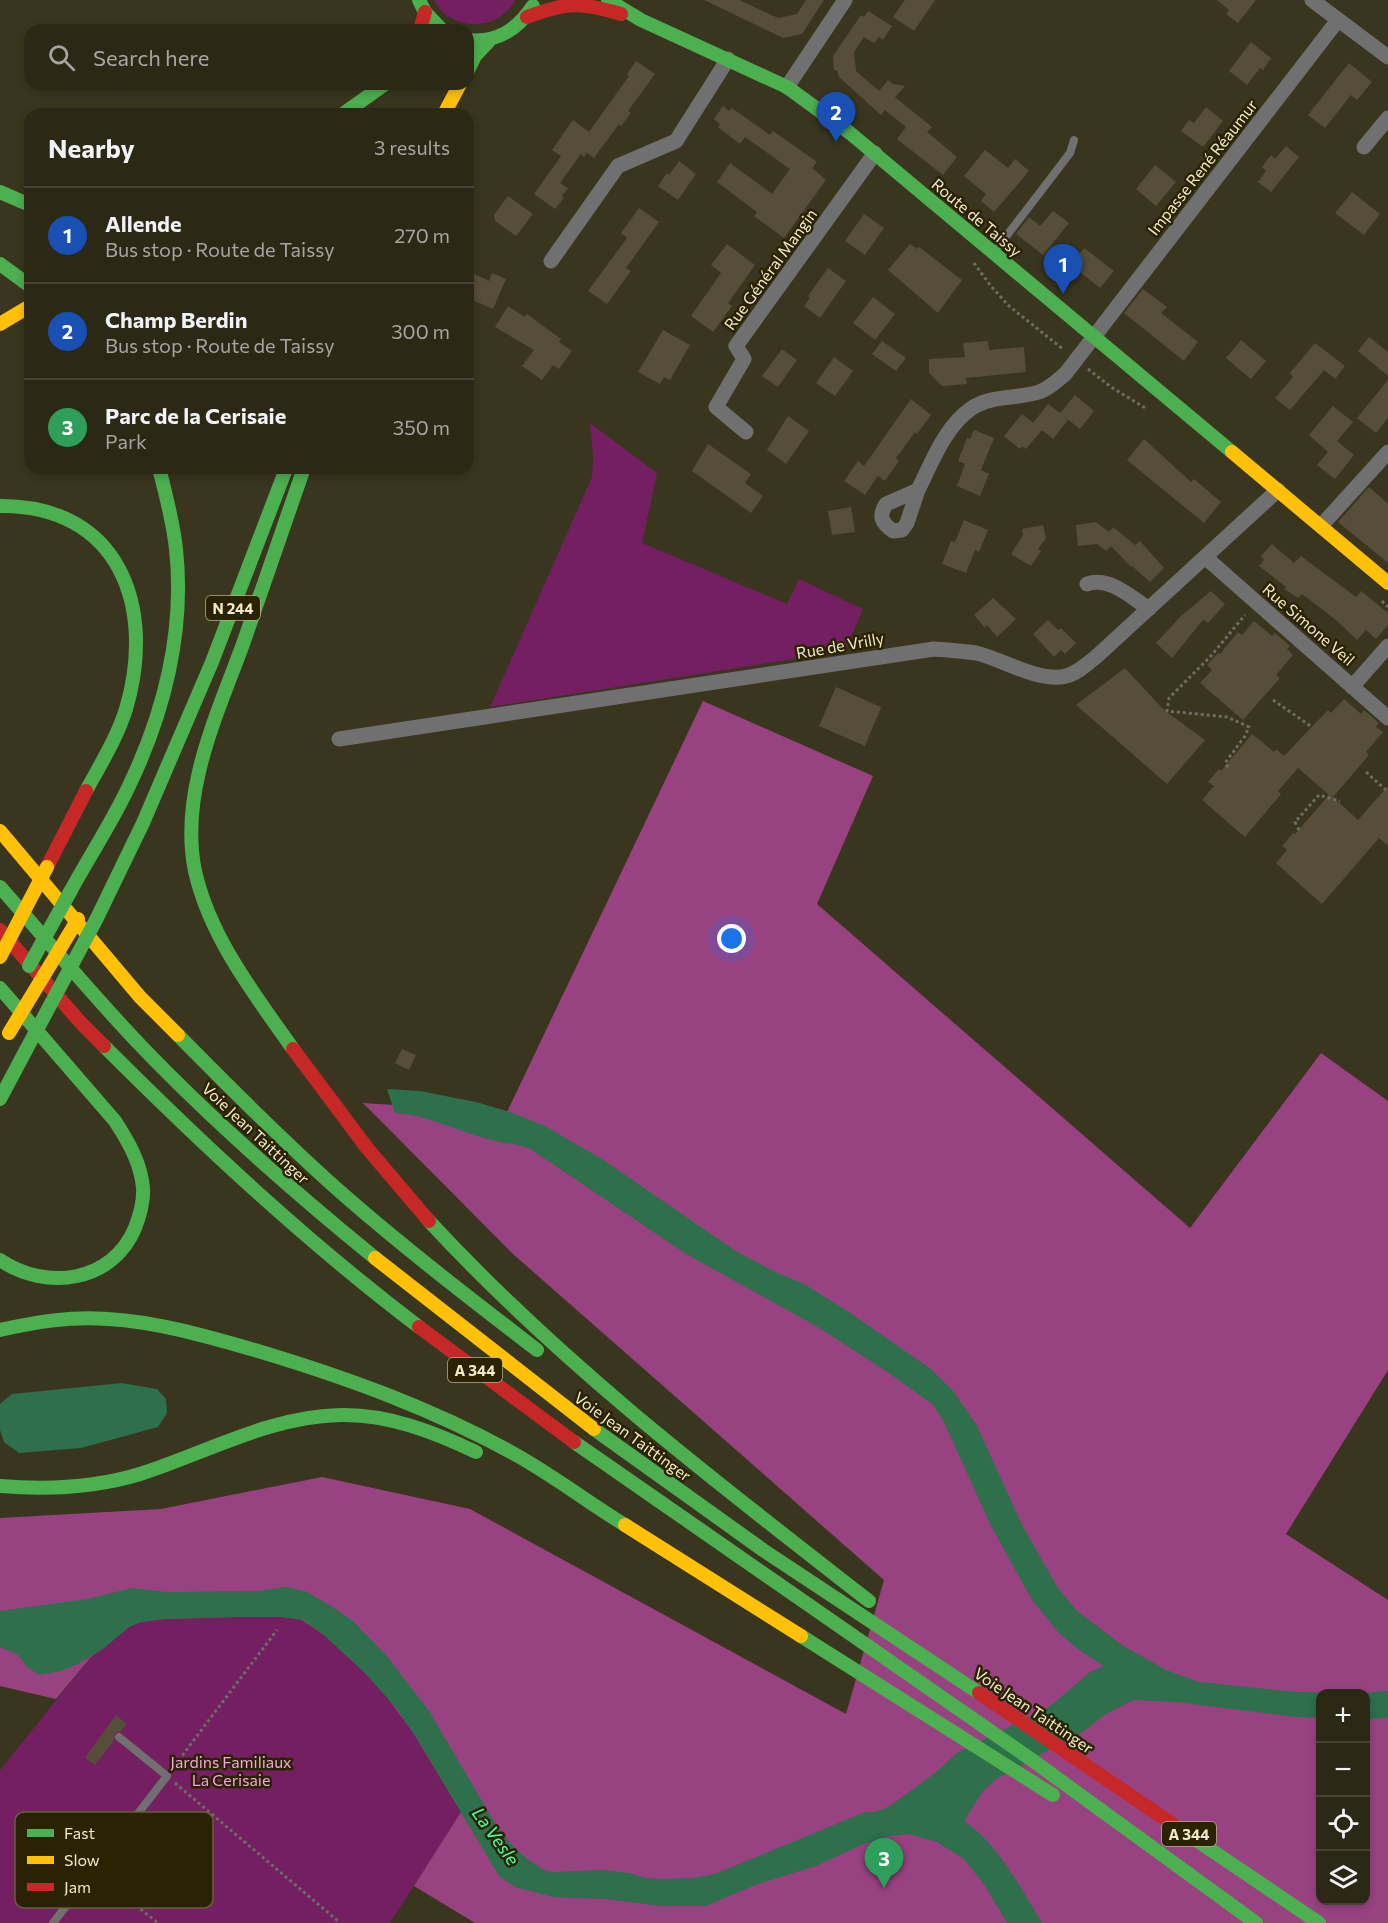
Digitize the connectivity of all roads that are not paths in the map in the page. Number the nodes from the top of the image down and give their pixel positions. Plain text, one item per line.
1 (535, 0) edge
2 (608, 0) edge
3 (845, 0) edge
4 (1312, 0) edge
5 (422, 6) edge
6 (527, 17) junction
7 (641, 20) junction
8 (1338, 20) junction
9 (420, 24) edge
10 (434, 24) edge
11 (474, 40) edge
12 (489, 41) junction
13 (1388, 57) edge
14 (474, 58) edge
15 (728, 59) junction
16 (787, 87) junction
17 (377, 90) edge
18 (457, 90) edge
19 (351, 108) edge
20 (447, 108) edge
21 (1388, 118) edge
22 (1074, 140) dead end
23 (1364, 147) dead end
24 (875, 153) junction
25 (0, 192) edge
26 (24, 203) edge
27 (994, 253) junction
28 (551, 261) dead end
29 (0, 264) edge
30 (24, 282) edge
31 (24, 310) edge
32 (0, 324) edge
33 (1095, 337) junction
34 (746, 432) dead end
35 (1388, 452) edge
36 (161, 474) edge
37 (284, 474) edge
38 (302, 474) edge
39 (918, 489) dead end
40 (1278, 490) junction
41 (0, 506) edge
42 (1321, 526) junction
43 (1205, 557) junction
44 (1388, 583) edge
45 (1087, 584) dead end
46 (1149, 609) junction
47 (1388, 646) edge
48 (1352, 687) junction
49 (1388, 718) edge
50 (339, 739) dead end
51 (176, 746) junction
52 (0, 831) edge
53 (0, 887) edge
54 (97, 887) dead end
55 (85, 908) dead end
56 (0, 930) edge
57 (0, 957) edge
58 (0, 988) edge
59 (0, 1016) edge
60 (0, 1045) edge
61 (0, 1099) edge
62 (0, 1260) edge
63 (0, 1330) edge
64 (490, 1459) dead end
65 (691, 1461) junction
66 (530, 1479) dead end
67 (0, 1486) edge
68 (654, 1544) junction
69 (1019, 1719) junction
70 (119, 1737) dead end
71 (139, 1812) edge
72 (1227, 1903) junction
73 (65, 1908) edge
74 (53, 1923) edge
75 (1256, 1923) edge
76 (1319, 1923) edge

1 - 6 main road
2 - 7 main road, Route de Taissy
3 - 16 street
4 - 8 street
5 - 9 main road
5 - 10 main road
6 - 7 main road, Route de Taissy
6 - 12 main road
7 - 15 main road, Route de Taissy
8 - 13 street
8 - 33 street, Impasse René Réaumur
11 - 12 main road
12 - 14 main road
15 - 16 main road, Route de Taissy
15 - 28 street
16 - 24 main road, Route de Taissy
17 - 19 main road
18 - 20 main road
21 - 23 street
22 - 27 lane
24 - 27 main road, Route de Taissy
24 - 34 street, Rue Général Mangin
25 - 26 main road
27 - 33 main road, Route de Taissy
29 - 30 main road
31 - 32 main road
33 - 39 street, Impasse René Réaumur
33 - 40 main road, Route de Taissy
35 - 42 street
36 - 59 main road, bridge
37 - 51 main road, N 244
38 - 65 main road
40 - 42 main road, Route de Taissy
40 - 43 street, Rue de Vrilly
41 - 57 main road, bridge
42 - 44 main road, Route de Taissy
43 - 46 street, Rue de Vrilly
43 - 48 street, Rue Simone Veil
45 - 46 street
46 - 50 street, Rue de Vrilly
47 - 48 street
48 - 49 street, Rue Simone Veil
51 - 54 main road, N 244
51 - 61 main road, bridge
52 - 65 main road
53 - 69 main road, Voie Jean Taittinger / A 344
55 - 60 main road, bridge
56 - 72 main road, A 344
58 - 62 main road
63 - 68 main road
64 - 67 main road
65 - 69 main road
66 - 68 main road
68 - 72 main road
69 - 76 main road, Voie Jean Taittinger / A 344
70 - 71 lane
72 - 75 main road, A 344
73 - 74 lane

